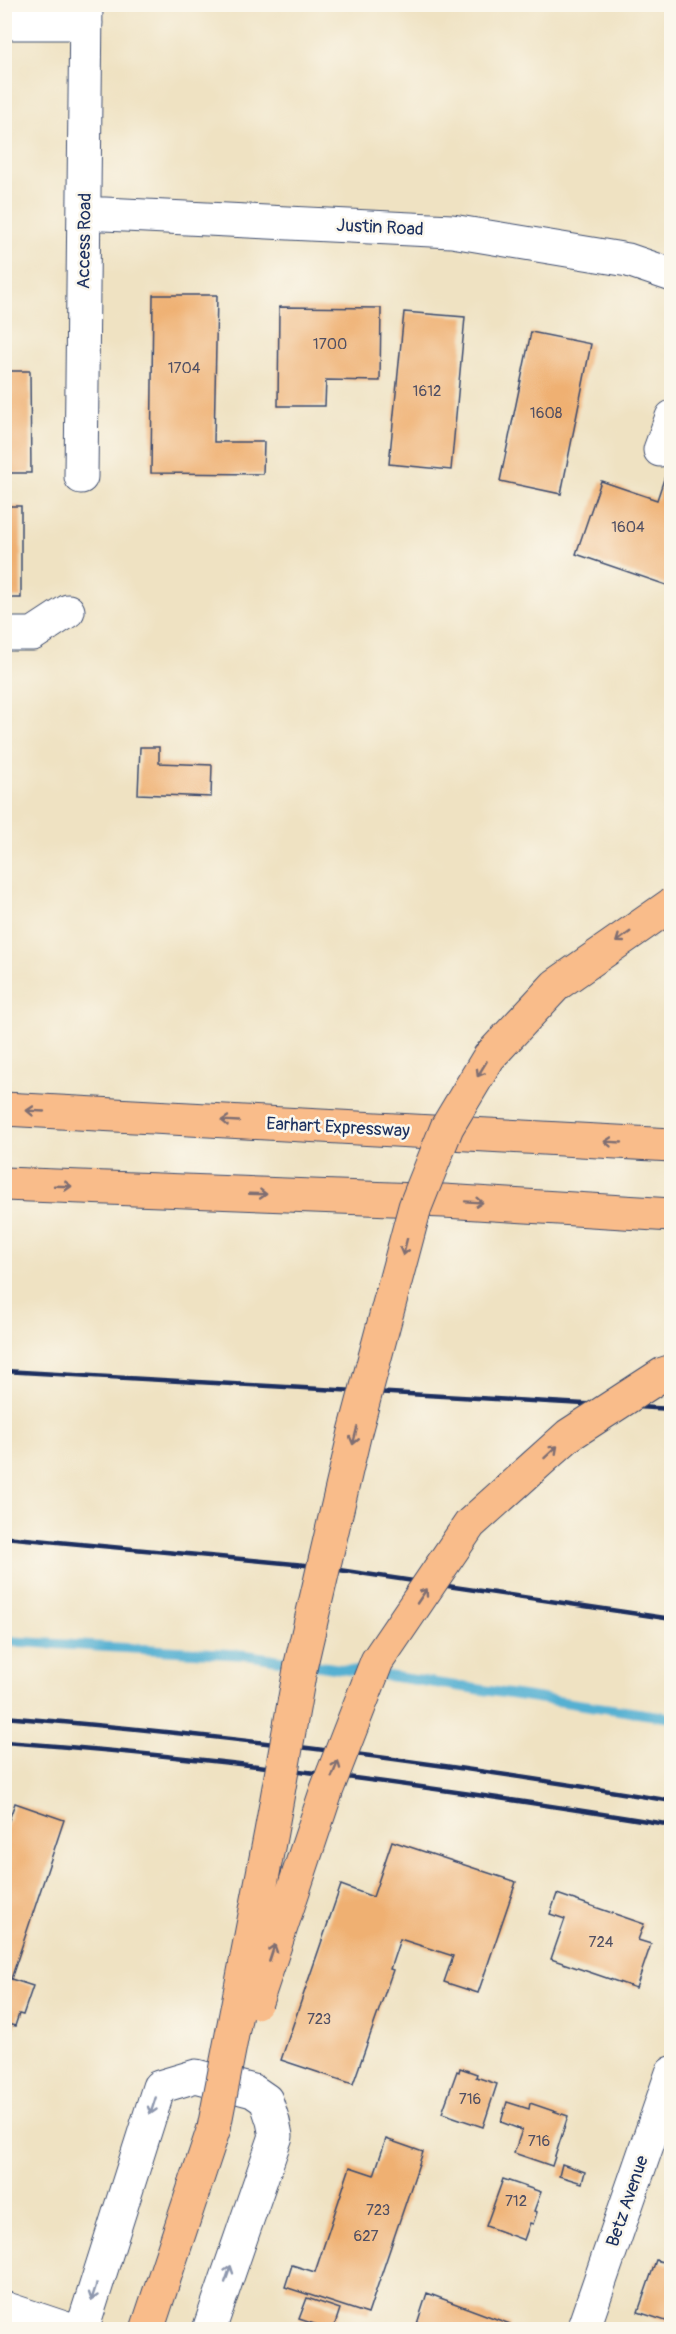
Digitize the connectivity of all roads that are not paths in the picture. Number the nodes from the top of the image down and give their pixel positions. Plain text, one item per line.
1 (86, 14) edge
2 (4, 23) edge
3 (84, 213) junction
4 (672, 275) edge
5 (672, 417) edge
6 (660, 450) dead end
7 (81, 477) dead end
8 (68, 612) dead end
9 (4, 634) edge
10 (672, 904) edge
11 (4, 1109) edge
12 (672, 1145) edge
13 (4, 1184) edge
14 (672, 1215) edge
15 (672, 1371) edge
16 (672, 2073) edge
17 (214, 2128) junction
18 (4, 2308) edge
19 (70, 2330) edge
20 (82, 2330) edge
21 (147, 2330) edge
22 (208, 2330) edge
23 (583, 2330) edge

1 - 2 street
1 - 3 street, Access Road
3 - 4 street, Justin Road
3 - 7 street, Access Road
5 - 6 street
8 - 9 street
10 -> 17 main road, bridge
12 -> 11 main road, Earhart Expressway
13 -> 14 main road
17 -> 15 main road, bridge
16 - 23 street, Betz Avenue
17 - 21 main road
18 - 19 street
22 -> 20 street

